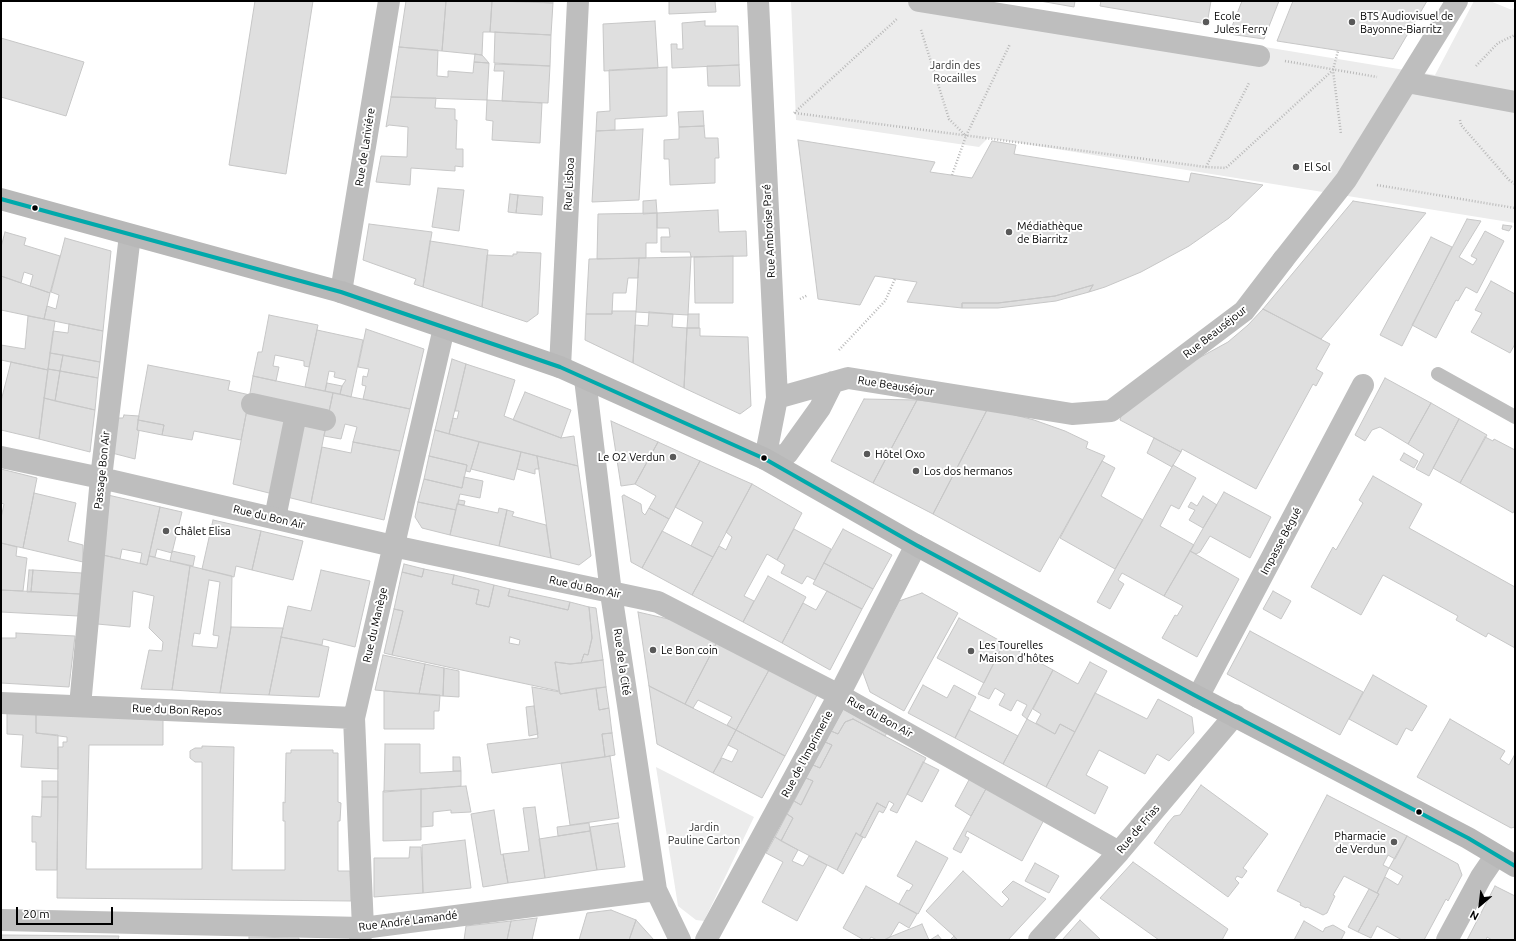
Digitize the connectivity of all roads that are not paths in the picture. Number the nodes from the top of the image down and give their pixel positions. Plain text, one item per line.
1 (389, 1) edge
2 (578, 1) edge
3 (758, 1) edge
4 (919, 1) edge
5 (1457, 1) edge
6 (1259, 56) road end
7 (1407, 82) junction
8 (1515, 102) edge
9 (1, 199) edge
10 (130, 235) junction
11 (341, 292) junction
12 (444, 328) junction
13 (560, 367) junction
14 (1438, 374) dead end
15 (585, 379) junction
16 (833, 382) junction
17 (1363, 385) dead end
18 (777, 398) junction
19 (252, 404) dead end
20 (296, 414) junction
21 (1515, 417) edge
22 (325, 420) dead end
23 (1, 457) edge
24 (765, 459) junction
25 (101, 478) junction
26 (275, 518) junction
27 (916, 545) junction
28 (393, 546) junction
29 (611, 593) junction
30 (839, 695) junction
31 (1198, 696) junction
32 (1, 703) edge
33 (80, 706) junction
34 (1235, 715) junction
35 (354, 718) junction
36 (1119, 852) junction
37 (1496, 855) junction
38 (1515, 866) edge
39 (656, 890) junction
40 (1, 920) edge
41 (134, 932) edge
42 (362, 934) edge
43 (680, 940) edge
44 (706, 940) edge
45 (1039, 940) edge
46 (1447, 940) edge

1 - 11 street, Rue de Lariviére
2 - 13 street, Rue Lisboa
3 - 18 street, Rue Ambroise Paré
4 - 6 street
5 - 7 street, Rue Beauséjour
7 - 8 street
7 - 16 street, Rue Beauséjour
9 - 10 main road
10 - 11 main road
10 - 25 street, Passage Bon Air
11 - 12 main road
12 - 13 main road
12 - 28 street, Rue du Manège
13 - 15 main road
14 - 21 lane
15 - 24 main road
15 - 29 street, Rue de la Cité
16 - 18 street, Rue Beauséjour
16 - 24 street
17 - 31 street, Impasse Bégué
18 - 24 street, Rue Ambroise Paré
19 - 20 street
20 - 22 street
20 - 26 street
23 - 25 street, Rue du Bon Air
24 - 27 main road
25 - 26 street, Rue du Bon Air
25 - 33 street, Passage Bon Air
26 - 28 street, Rue du Bon Air
27 - 30 street, Rue de l'Imprimerie
27 - 31 main road
28 - 29 street, Rue du Bon Air
28 - 35 street, Rue du Manège
29 - 30 street, Rue du Bon Air
29 - 39 street, Rue de la Cité
30 - 36 street, Rue du Bon Air
30 - 44 street, Rue de l'Imprimerie
31 - 34 main road
32 - 33 street, Rue du Bon Repos
33 - 35 street, Rue du Bon Repos
34 - 36 street, Rue de Frias
34 - 37 main road
35 - 42 street, Rue du Manège
36 - 45 street, Rue de Frias
37 - 38 main road
37 - 46 street
39 - 42 street, Rue André Lamandé
39 - 43 street, Rue de la Cité
40 - 41 street, Rue André Lamandé
41 - 42 street, Rue André Lamandé

